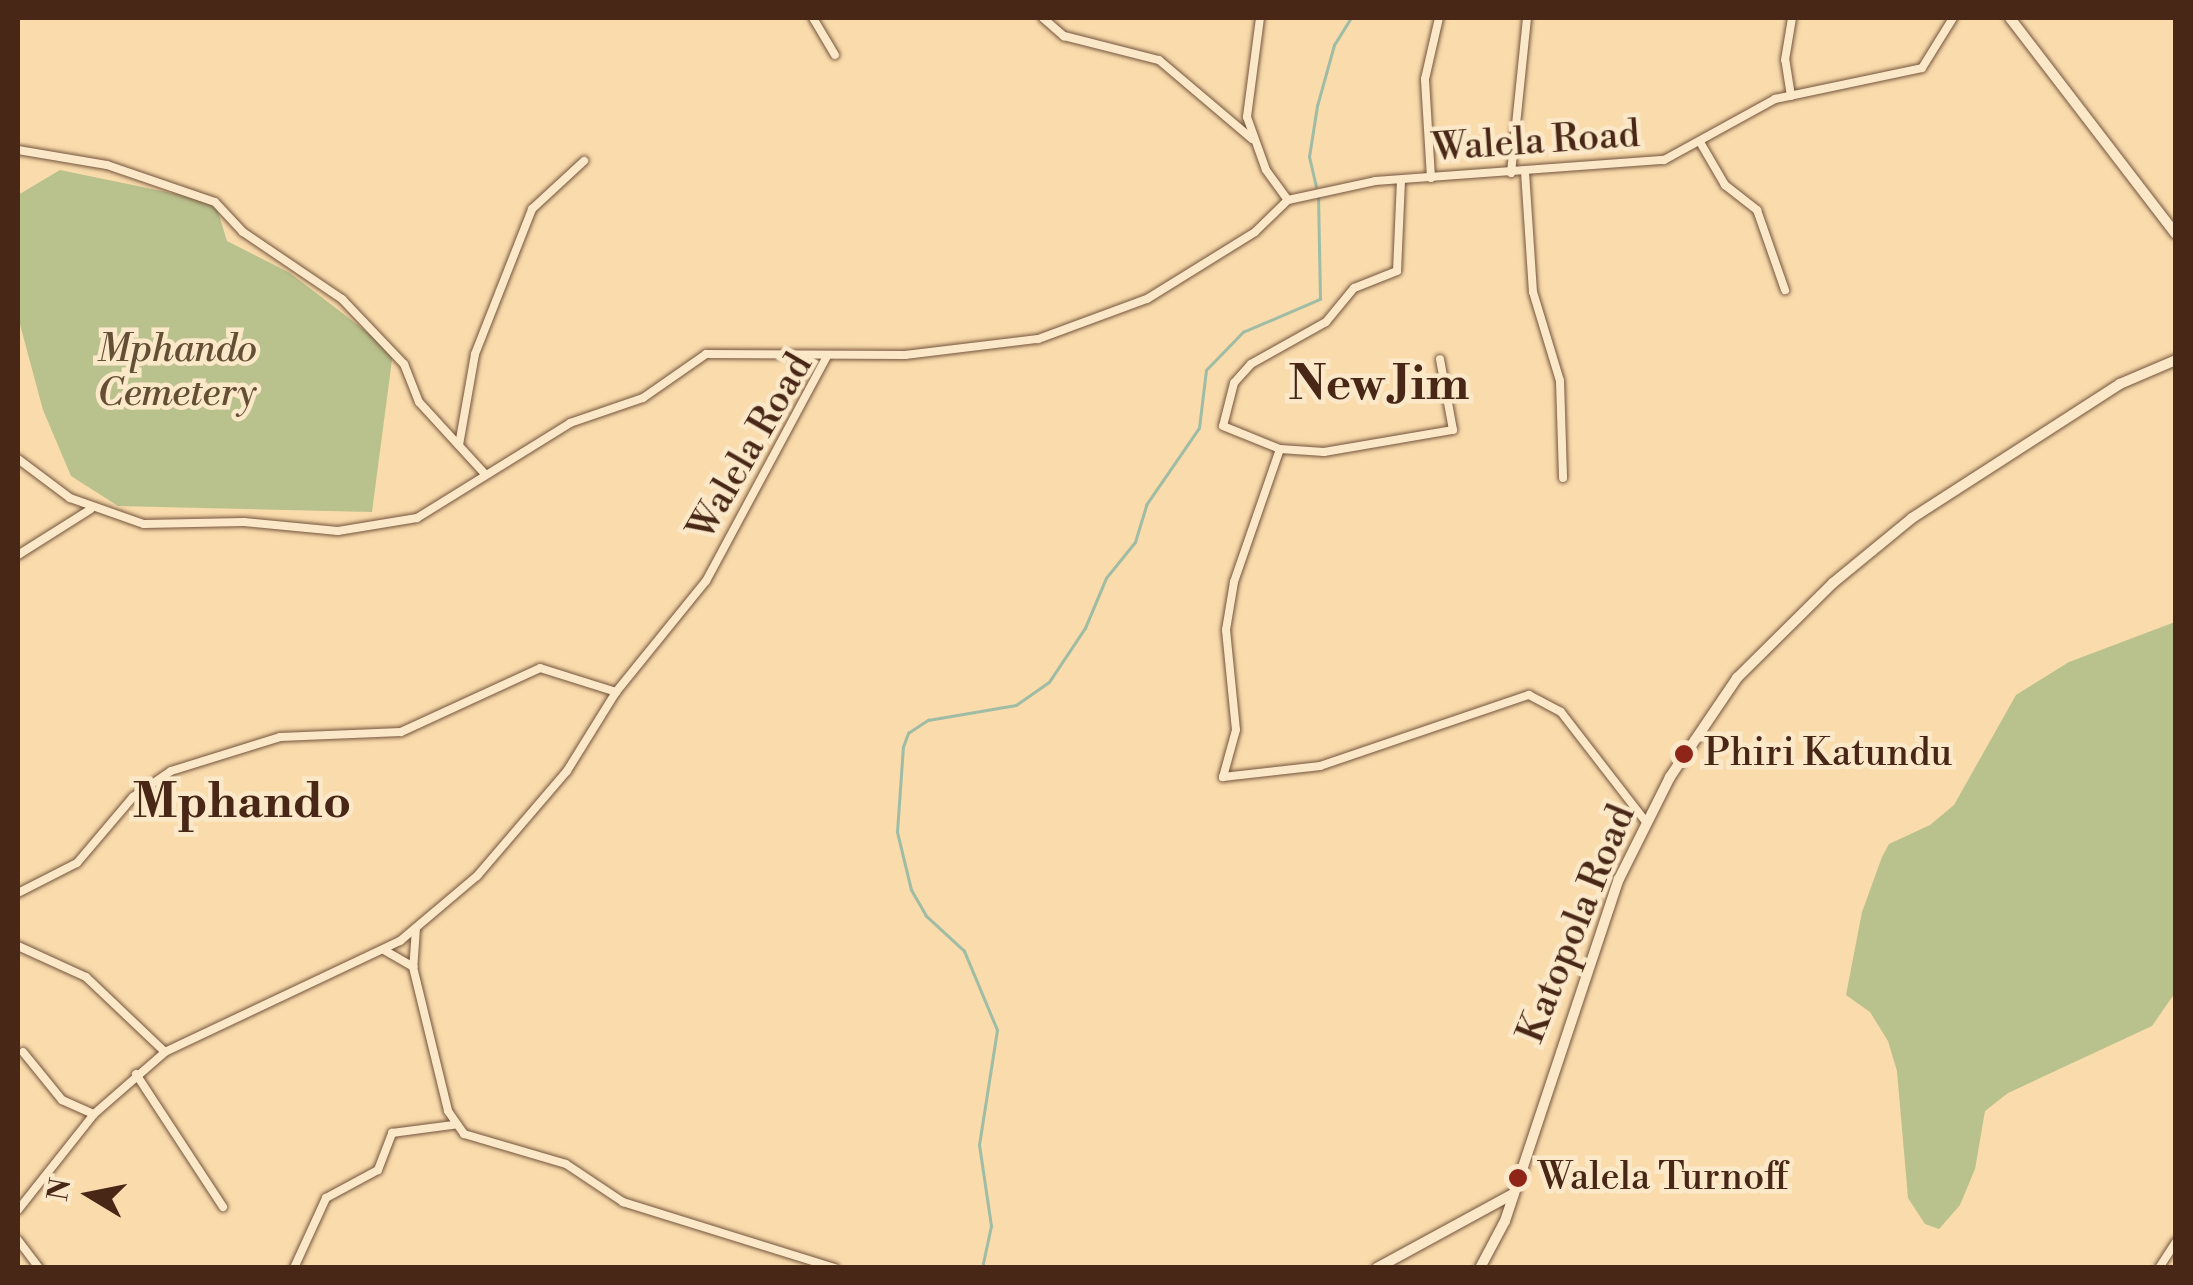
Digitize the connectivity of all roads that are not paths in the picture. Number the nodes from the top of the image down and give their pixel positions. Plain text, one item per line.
1 (813, 18) edge
2 (1043, 18) edge
3 (1260, 18) edge
4 (1439, 18) edge
5 (1527, 18) edge
6 (1792, 18) edge
7 (1953, 18) edge
8 (2010, 18) edge
9 (835, 55) dead end
10 (1791, 96) junction
11 (1252, 139) junction
12 (1700, 142) junction
13 (18, 150) edge
14 (584, 161) dead end
15 (1511, 172) junction
16 (1525, 172) junction
17 (1431, 178) junction
18 (1401, 180) junction
19 (1288, 200) junction
20 (2176, 234) edge
21 (1785, 290) dead end
22 (827, 356) junction
23 (1440, 359) dead end
24 (2176, 360) edge
25 (459, 444) junction
26 (1280, 450) junction
27 (18, 459) edge
28 (486, 474) junction
29 (1563, 478) dead end
30 (91, 508) junction
31 (18, 554) edge
32 (616, 692) junction
33 (1646, 822) junction
34 (18, 893) edge
35 (416, 928) junction
36 (18, 946) edge
37 (384, 950) junction
38 (412, 967) junction
39 (24, 1052) dead end
40 (165, 1052) junction
41 (136, 1074) junction
42 (94, 1114) junction
43 (453, 1125) junction
44 (1514, 1194) junction
45 (223, 1207) dead end
46 (18, 1210) edge
47 (18, 1240) edge
48 (2176, 1242) edge
49 (38, 1268) edge
50 (294, 1268) edge
51 (834, 1268) edge
52 (1377, 1268) edge
53 (1480, 1268) edge
54 (2159, 1268) edge

1 - 9 street
2 - 11 street
3 - 11 street
4 - 17 street
5 - 15 street
6 - 10 street
7 - 10 street, Walela Road
8 - 20 street
10 - 12 street, Walela Road
11 - 19 street
12 - 16 street, Walela Road
12 - 21 street
13 - 25 street
14 - 25 street
15 - 16 street, Walela Road
15 - 17 street, Walela Road
16 - 29 street
17 - 18 street, Walela Road
18 - 19 street, Walela Road
18 - 26 street
19 - 22 street, Walela Road
22 - 28 street
22 - 32 street, Walela Road
23 - 26 street
24 - 33 street, Katopola Road
25 - 28 street
26 - 33 street
27 - 30 street
28 - 30 street
30 - 31 street
32 - 34 street
32 - 35 street, Walela Road
33 - 44 street, Katopola Road
35 - 37 street, Walela Road
35 - 38 street
36 - 40 street
37 - 38 street
37 - 40 street, Walela Road
38 - 43 street
39 - 42 street
40 - 41 street, Walela Road
41 - 42 street, Walela Road
41 - 45 street
42 - 46 street, Walela Road
43 - 50 street
43 - 51 street
44 - 52 street
44 - 53 street, Katopola Road
47 - 49 street
48 - 54 street

